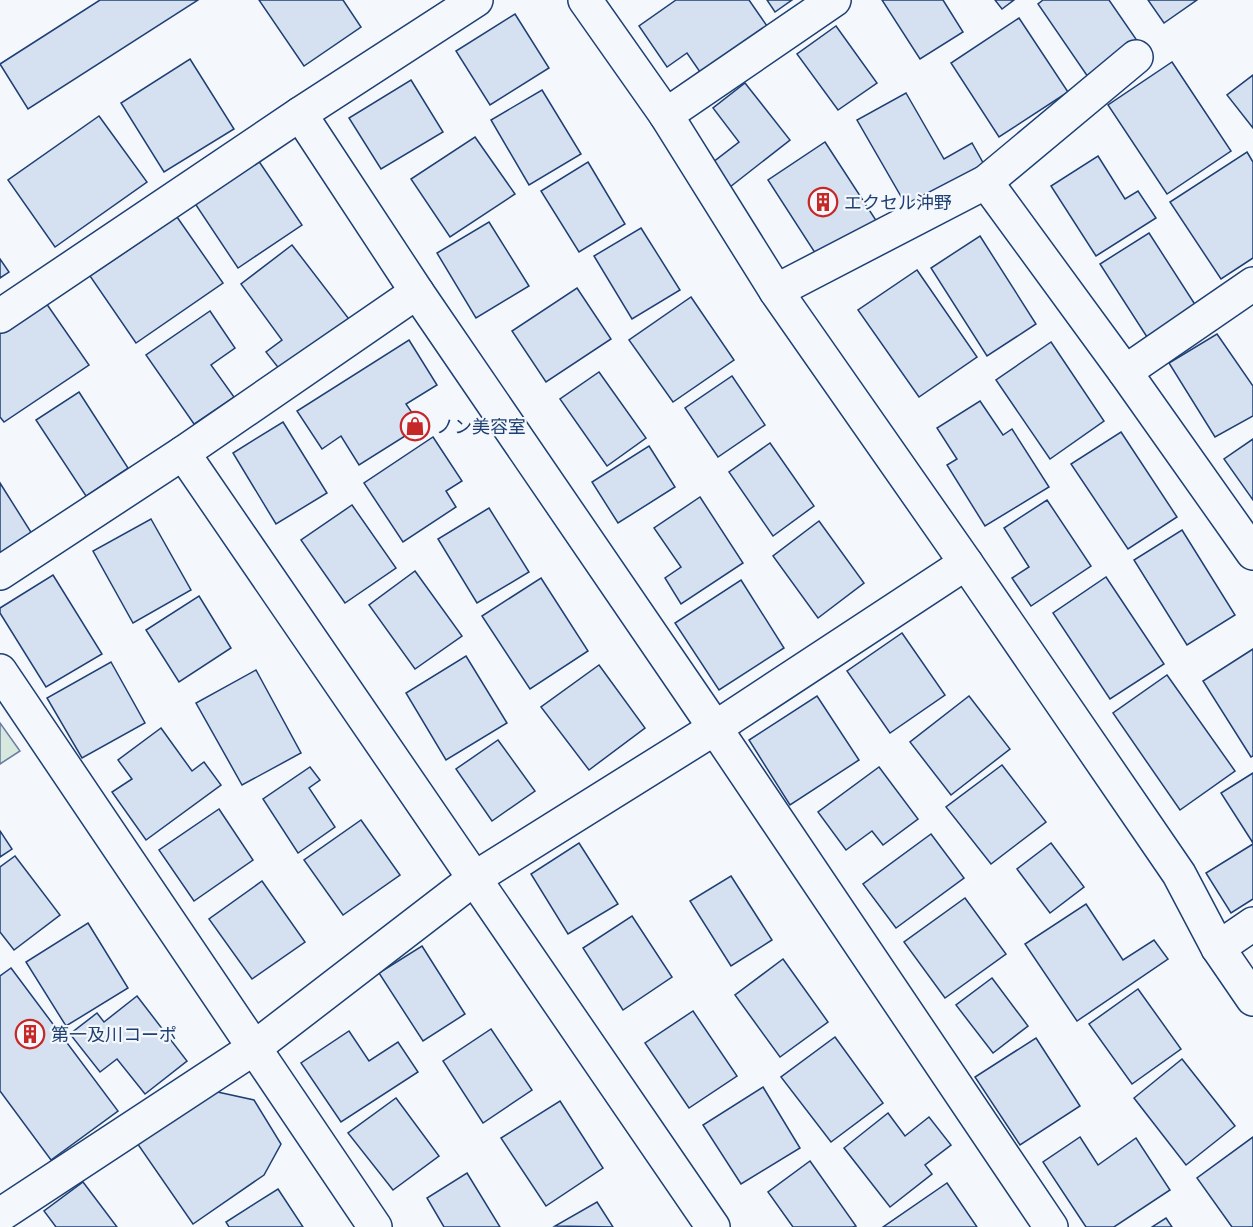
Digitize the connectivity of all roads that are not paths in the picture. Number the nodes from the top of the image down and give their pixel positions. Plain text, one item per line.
1 (476, 0) edge
2 (585, 0) edge
3 (834, 0) edge
4 (1136, 57) dead end
5 (300, 114) junction
6 (666, 115) junction
7 (986, 182) junction
8 (1253, 284) edge
9 (776, 291) junction
10 (417, 292) junction
11 (0, 316) edge
12 (1125, 372) junction
13 (183, 453) junction
14 (1253, 553) edge
15 (966, 563) junction
16 (0, 573) edge
17 (0, 672) edge
18 (715, 728) junction
19 (475, 878) junction
20 (1253, 924) edge
21 (1218, 948) junction
22 (1253, 999) edge
23 (254, 1048) junction
24 (0, 1215) edge
25 (0, 1221) edge
26 (4, 1227) edge
27 (375, 1227) edge
28 (713, 1227) edge
29 (1050, 1227) edge

1 - 5 street
2 - 6 street
3 - 6 street
4 - 7 street
5 - 10 street
5 - 11 street
6 - 9 street
7 - 9 street
7 - 12 street
8 - 12 street
9 - 15 street
10 - 13 street
10 - 18 street
12 - 14 street
13 - 16 street
13 - 19 street
15 - 18 street
15 - 21 street
17 - 23 street
18 - 19 street
18 - 29 street
19 - 23 street
19 - 28 street
20 - 21 street
21 - 22 street
23 - 24 street
23 - 27 street
25 - 26 street

